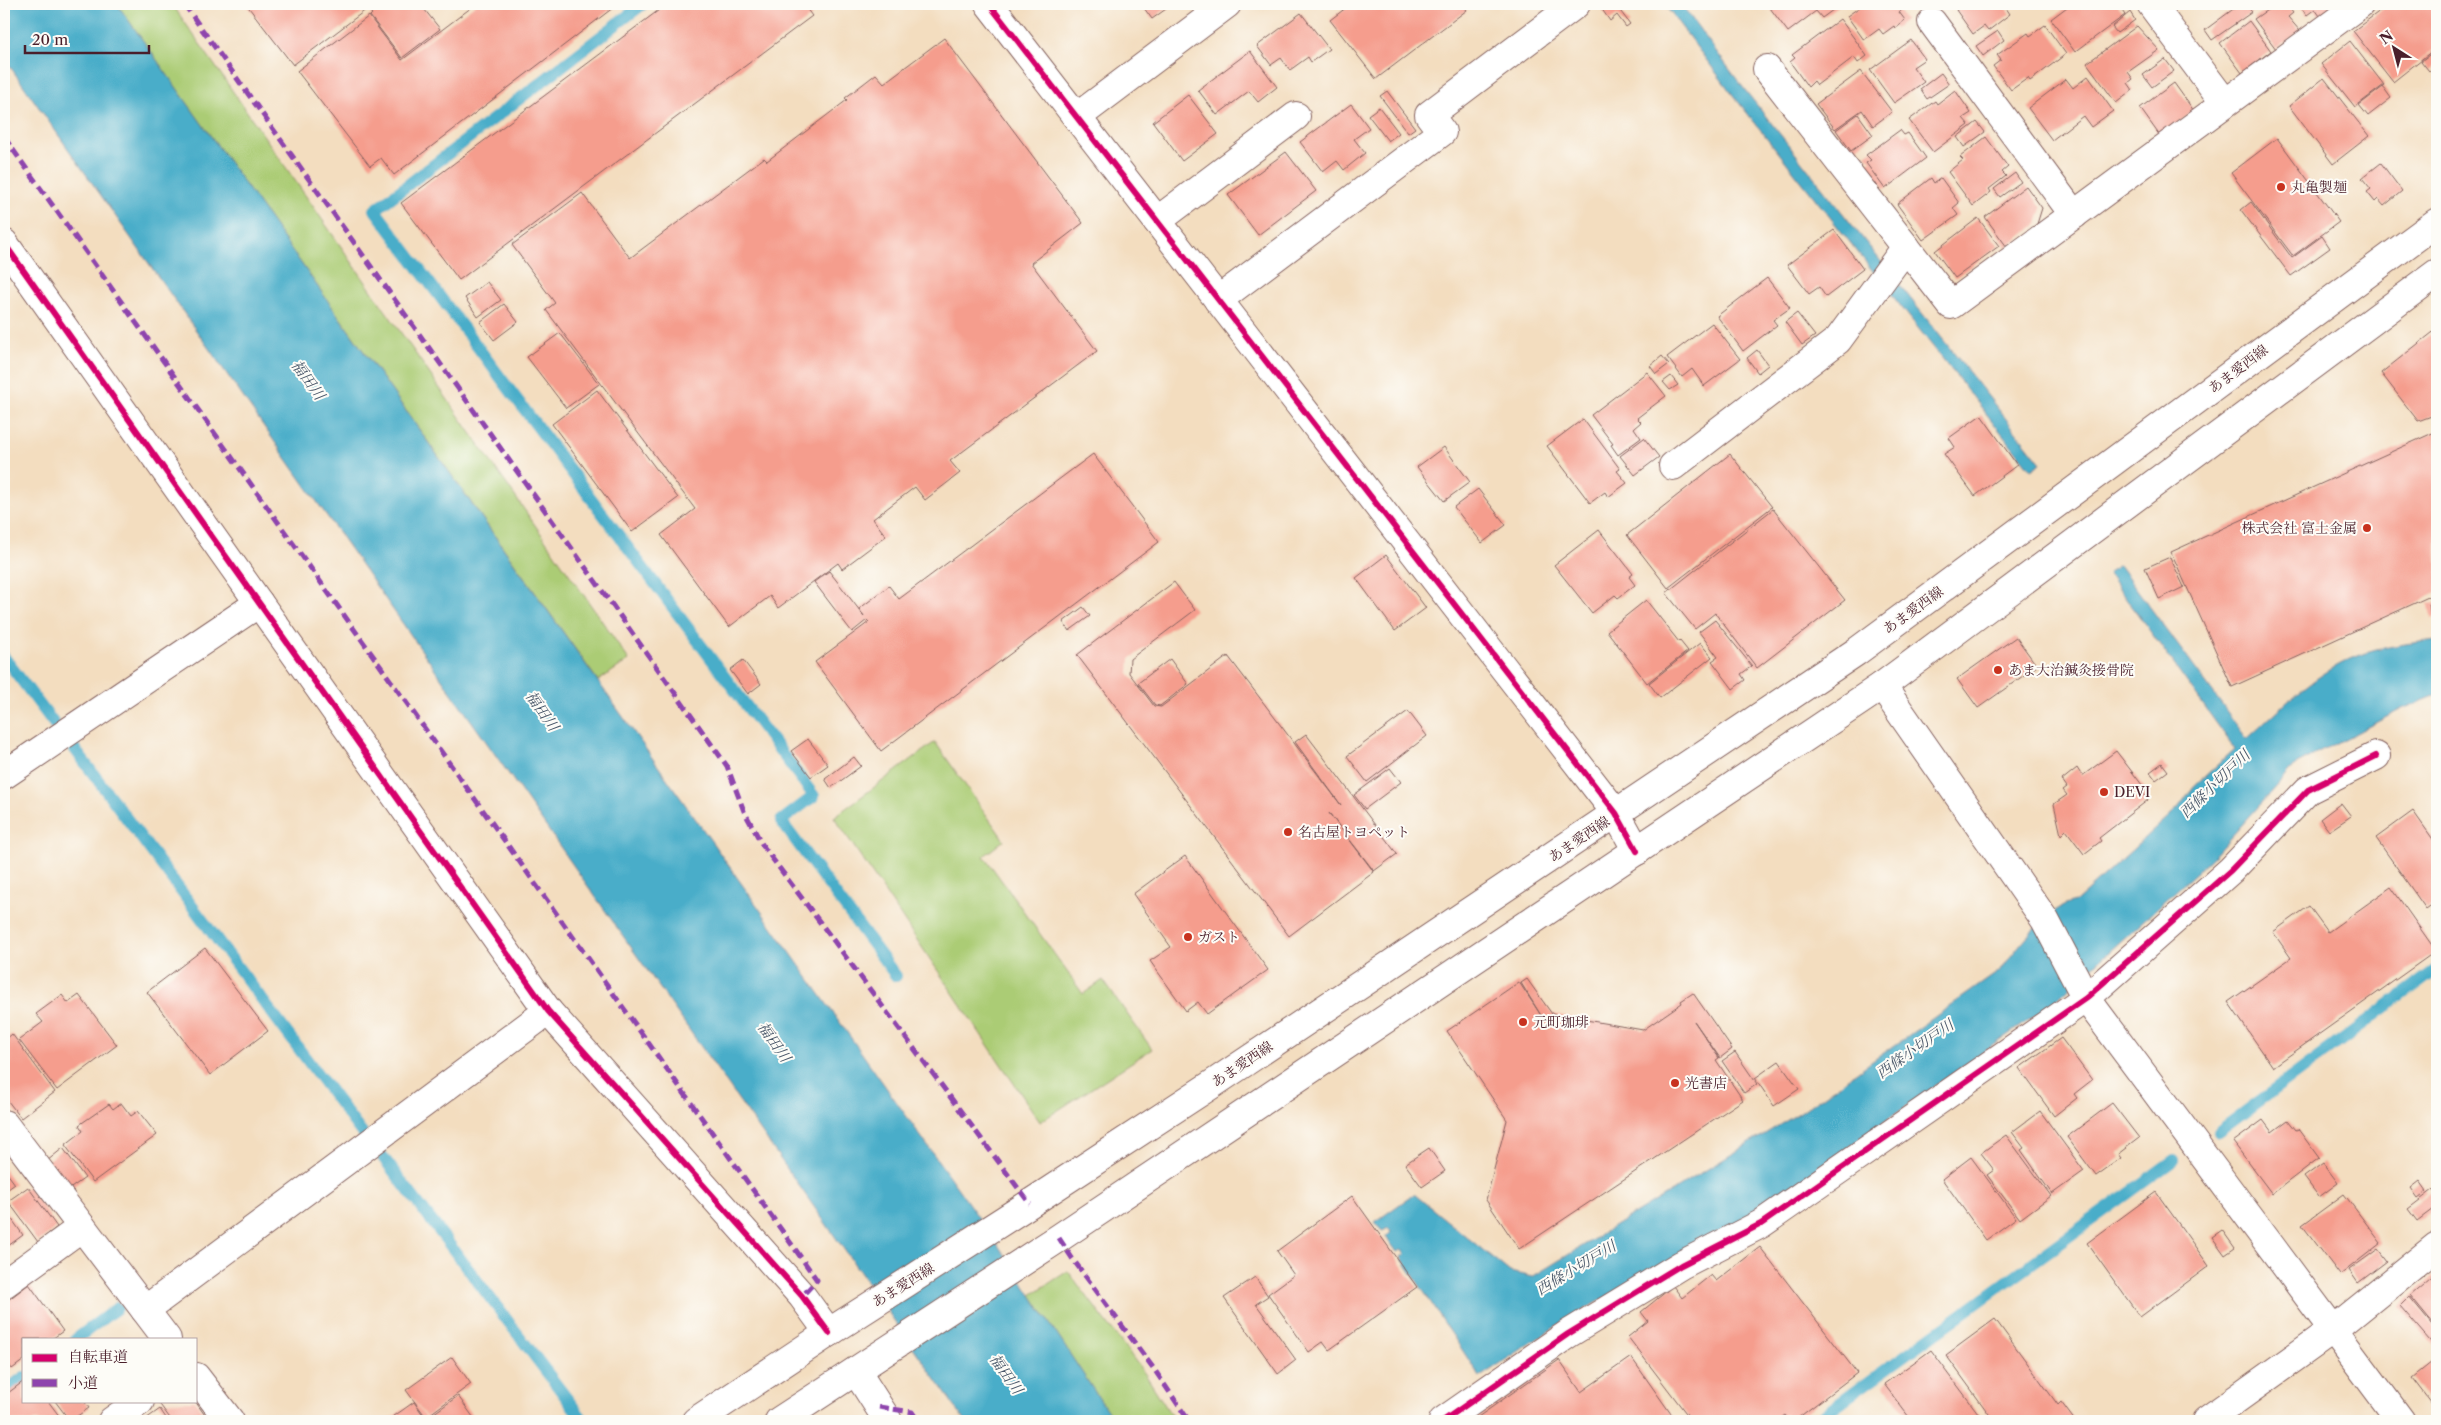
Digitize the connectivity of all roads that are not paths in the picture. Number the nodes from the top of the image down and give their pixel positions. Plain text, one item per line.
1 (989, 4) edge
2 (1227, 4) edge
3 (1576, 4) edge
4 (2151, 4) edge
5 (2360, 4) edge
6 (1932, 22) dead end
7 (1768, 69) dead end
8 (2225, 103) junction
9 (1296, 116) dead end
10 (1077, 117) junction
11 (2074, 215) junction
12 (1157, 221) junction
13 (2437, 222) edge
14 (4, 243) edge
15 (1891, 267) junction
16 (2437, 273) edge
17 (1218, 300) junction
18 (1673, 466) dead end
19 (259, 603) junction
20 (1882, 686) junction
21 (2376, 756) dead end
22 (4, 775) edge
23 (1616, 813) junction
24 (1637, 851) junction
25 (2083, 992) junction
26 (548, 1011) junction
27 (4, 1124) edge
28 (82, 1227) junction
29 (2437, 1246) edge
30 (4, 1284) edge
31 (145, 1310) junction
32 (834, 1329) junction
33 (2333, 1330) junction
34 (166, 1338) edge
35 (861, 1368) junction
36 (198, 1380) edge
37 (139, 1402) edge
38 (112, 1421) edge
39 (230, 1421) edge
40 (696, 1421) edge
41 (779, 1421) edge
42 (888, 1421) edge
43 (1443, 1421) edge
44 (2206, 1421) edge
45 (2401, 1421) edge

1 - 10 street
2 - 10 street
3 - 17 street
4 - 8 street
5 - 8 street
6 - 11 street
7 - 15 street
8 - 11 street
9 - 12 street
10 - 12 street
11 - 15 street
12 - 17 street
13 - 23 street, あま愛西線
14 - 19 street
15 - 18 street
16 - 20 street
17 - 23 street
19 - 22 street
19 - 26 street
20 - 24 street
20 - 25 street
21 - 25 street
23 - 24 street
23 - 32 street, あま愛西線
24 - 35 street
25 - 33 street
25 - 43 street
26 - 31 street
26 - 32 street
27 - 28 street
28 - 30 street
28 - 31 street
29 - 33 street
31 - 34 street
32 - 40 street, あま愛西線
33 - 44 street
33 - 45 street
35 - 41 street
35 - 42 street
36 - 39 street
37 - 38 street

